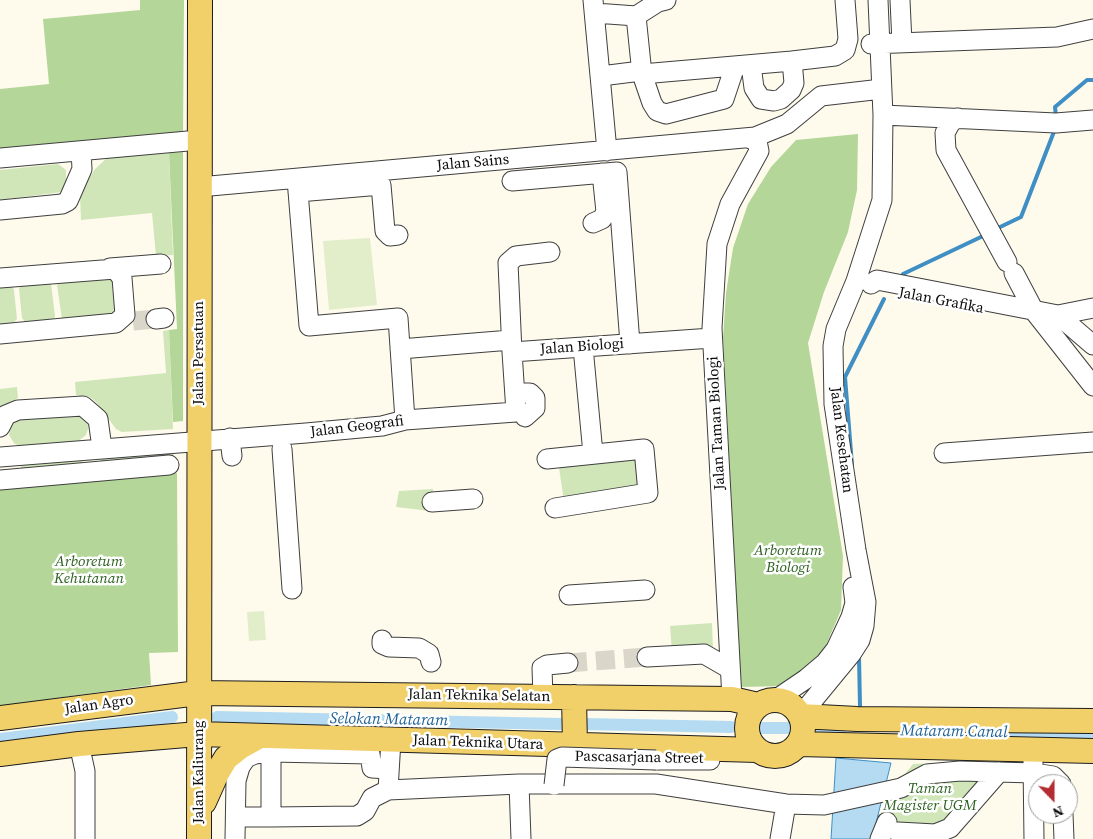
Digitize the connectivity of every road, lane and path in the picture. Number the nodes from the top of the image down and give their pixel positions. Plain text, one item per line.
1 (200, 0) edge
2 (666, 0) edge
3 (845, 0) edge
4 (870, 0) edge
5 (878, 0) edge
6 (900, 0) edge
7 (594, 7) edge
8 (636, 16) junction
9 (1093, 29) edge
10 (902, 43) junction
11 (876, 44) junction
12 (792, 61) junction
13 (743, 66) junction
14 (642, 73) junction
15 (600, 76) junction
16 (873, 90) junction
17 (883, 115) junction
18 (958, 118) junction
19 (1093, 120) edge
20 (748, 138) junction
21 (199, 140) junction
22 (81, 151) junction
23 (608, 151) junction
24 (0, 158) edge
25 (602, 173) junction
26 (512, 180) dead end
27 (297, 185) junction
28 (199, 187) junction
29 (0, 210) edge
30 (593, 223) dead end
31 (398, 235) dead end
32 (550, 252) dead end
33 (161, 264) dead end
34 (110, 268) junction
35 (0, 278) edge
36 (877, 285) junction
37 (1093, 308) edge
38 (1034, 310) junction
39 (1058, 315) junction
40 (0, 334) edge
41 (712, 338) junction
42 (630, 344) junction
43 (1093, 345) edge
44 (511, 346) junction
45 (583, 347) junction
46 (400, 349) junction
47 (1093, 386) edge
48 (405, 420) junction
49 (0, 427) edge
50 (198, 440) junction
51 (1093, 442) edge
52 (96, 449) junction
53 (282, 449) dead end
54 (944, 453) dead end
55 (592, 454) junction
56 (7, 456) edge
57 (546, 459) dead end
58 (169, 465) dead end
59 (91, 472) junction
60 (8, 479) edge
61 (473, 499) dead end
62 (432, 502) dead end
63 (555, 508) dead end
64 (292, 589) dead end
65 (645, 590) dead end
66 (569, 596) dead end
67 (860, 602) junction
68 (382, 640) dead end
69 (647, 657) tunnel mouth
70 (431, 662) dead end
71 (568, 663) tunnel mouth
72 (730, 669) junction
73 (543, 697) junction
74 (732, 699) junction
75 (199, 714) junction
76 (0, 718) edge
77 (575, 722) junction
78 (1093, 722) edge
79 (755, 727) junction
80 (800, 730) junction
81 (391, 740) junction
82 (79, 744) junction
83 (265, 744) junction
84 (618, 747) junction
85 (1093, 751) edge
86 (0, 754) edge
87 (656, 754) junction
88 (1034, 762) junction
89 (380, 769) junction
90 (999, 772) junction
91 (1050, 774) edge
92 (519, 784) junction
93 (554, 784) junction
94 (656, 784) junction
95 (618, 785) junction
96 (380, 794) junction
97 (786, 804) junction
98 (236, 817) junction
99 (271, 817) junction
100 (1064, 824) edge
101 (199, 828) edge
102 (888, 831) edge
103 (84, 839) edge
104 (235, 839) edge
105 (521, 839) edge
106 (780, 839) edge
107 (1034, 839) edge
108 (1064, 839) edge

1 - 21 main road, Jalan Persatuan
2 - 8 street
3 - 12 street
4 - 11 street, Jalan Kesehatan
5 - 11 street, Jalan Kesehatan
6 - 10 street
7 - 8 street
7 - 15 street
8 - 14 street
9 - 10 street
10 - 11 street
11 - 16 street, Jalan Kesehatan
11 - 17 street, Jalan Kesehatan
12 - 13 street
12 - 13 street
13 - 14 street
13 - 14 street
14 - 15 street
15 - 23 street
16 - 20 street, Jalan Sains
16 - 36 street, Jalan Kesehatan
17 - 18 street
17 - 36 street, Jalan Kesehatan
18 - 19 street
18 - 38 street
20 - 23 street, Jalan Sains
20 - 41 street, Jalan Taman Biologi
21 - 22 street
21 - 28 main road, Jalan Persatuan
22 - 24 street
22 - 29 street
23 - 27 street, Jalan Sains
25 - 26 street
25 - 30 street
25 - 42 street
27 - 28 street, Jalan Sains
27 - 31 street
27 - 46 street
28 - 50 main road, Jalan Persatuan
32 - 44 street
33 - 34 street
34 - 35 street
34 - 40 street
36 - 38 street, Jalan Grafika
36 - 67 street, Jalan Kesehatan
37 - 39 street, Jalan Grafika
38 - 39 street, Jalan Grafika
38 - 47 street
39 - 43 street, Jalan Grafika
41 - 42 street, Jalan Biologi
41 - 72 street, Jalan Taman Biologi
42 - 45 street, Jalan Biologi
44 - 45 street, Jalan Biologi
44 - 46 street, Jalan Biologi
44 - 48 street, Jalan Geografi
45 - 55 street
46 - 48 street
48 - 50 street, Jalan Geografi
49 - 52 street
50 - 52 street, Jalan Geografi
50 - 75 main road, Jalan Persatuan
51 - 54 street
52 - 56 street, Jalan Geografi
52 - 59 street
53 - 64 street
55 - 57 street
55 - 63 street
56 - 60 street
58 - 59 street
59 - 60 street
61 - 62 street
65 - 66 street
67 - 79 street, Jalan Kesehatan
67 - 80 street, Jalan Kesehatan
68 - 70 street
69 - 72 street
71 - 73 street
72 - 74 street, Jalan Taman Biologi
73 - 75 main road, Jalan Teknika Selatan
73 - 77 main road, Jalan Teknika Selatan
74 - 77 main road, Jalan Teknika Selatan
74 - 79 main road, Jalan Teknika Selatan
75 - 76 main road, Jalan Agro
75 - 82 main road
75 - 83 main road, Jalan Teknika Utara
75 - 101 main road, Jalan Kaliurang
77 - 81 main road, Jalan Teknika Utara
77 - 84 main road, Jalan Teknika Utara
78 - 80 main road
79 - 80 main road
79 - 80 main road
79 - 87 main road, Jalan Teknika Utara
80 - 88 main road
81 - 83 main road, Jalan Teknika Utara
81 - 89 street
82 - 86 main road
82 - 103 street
83 - 89 street
83 - 98 street
83 - 99 street
83 - 101 main road
84 - 87 main road, Jalan Teknika Utara
84 - 95 street
85 - 88 main road
87 - 93 street, Pascasarjana Street, bridge
87 - 94 street
88 - 90 street
88 - 91 street
88 - 107 street
89 - 96 street
90 - 97 street
90 - 102 street
92 - 93 street
92 - 96 street
92 - 105 street
93 - 95 street
94 - 95 street
94 - 97 street
96 - 99 street
97 - 106 street
98 - 99 street
98 - 104 street
100 - 108 street

